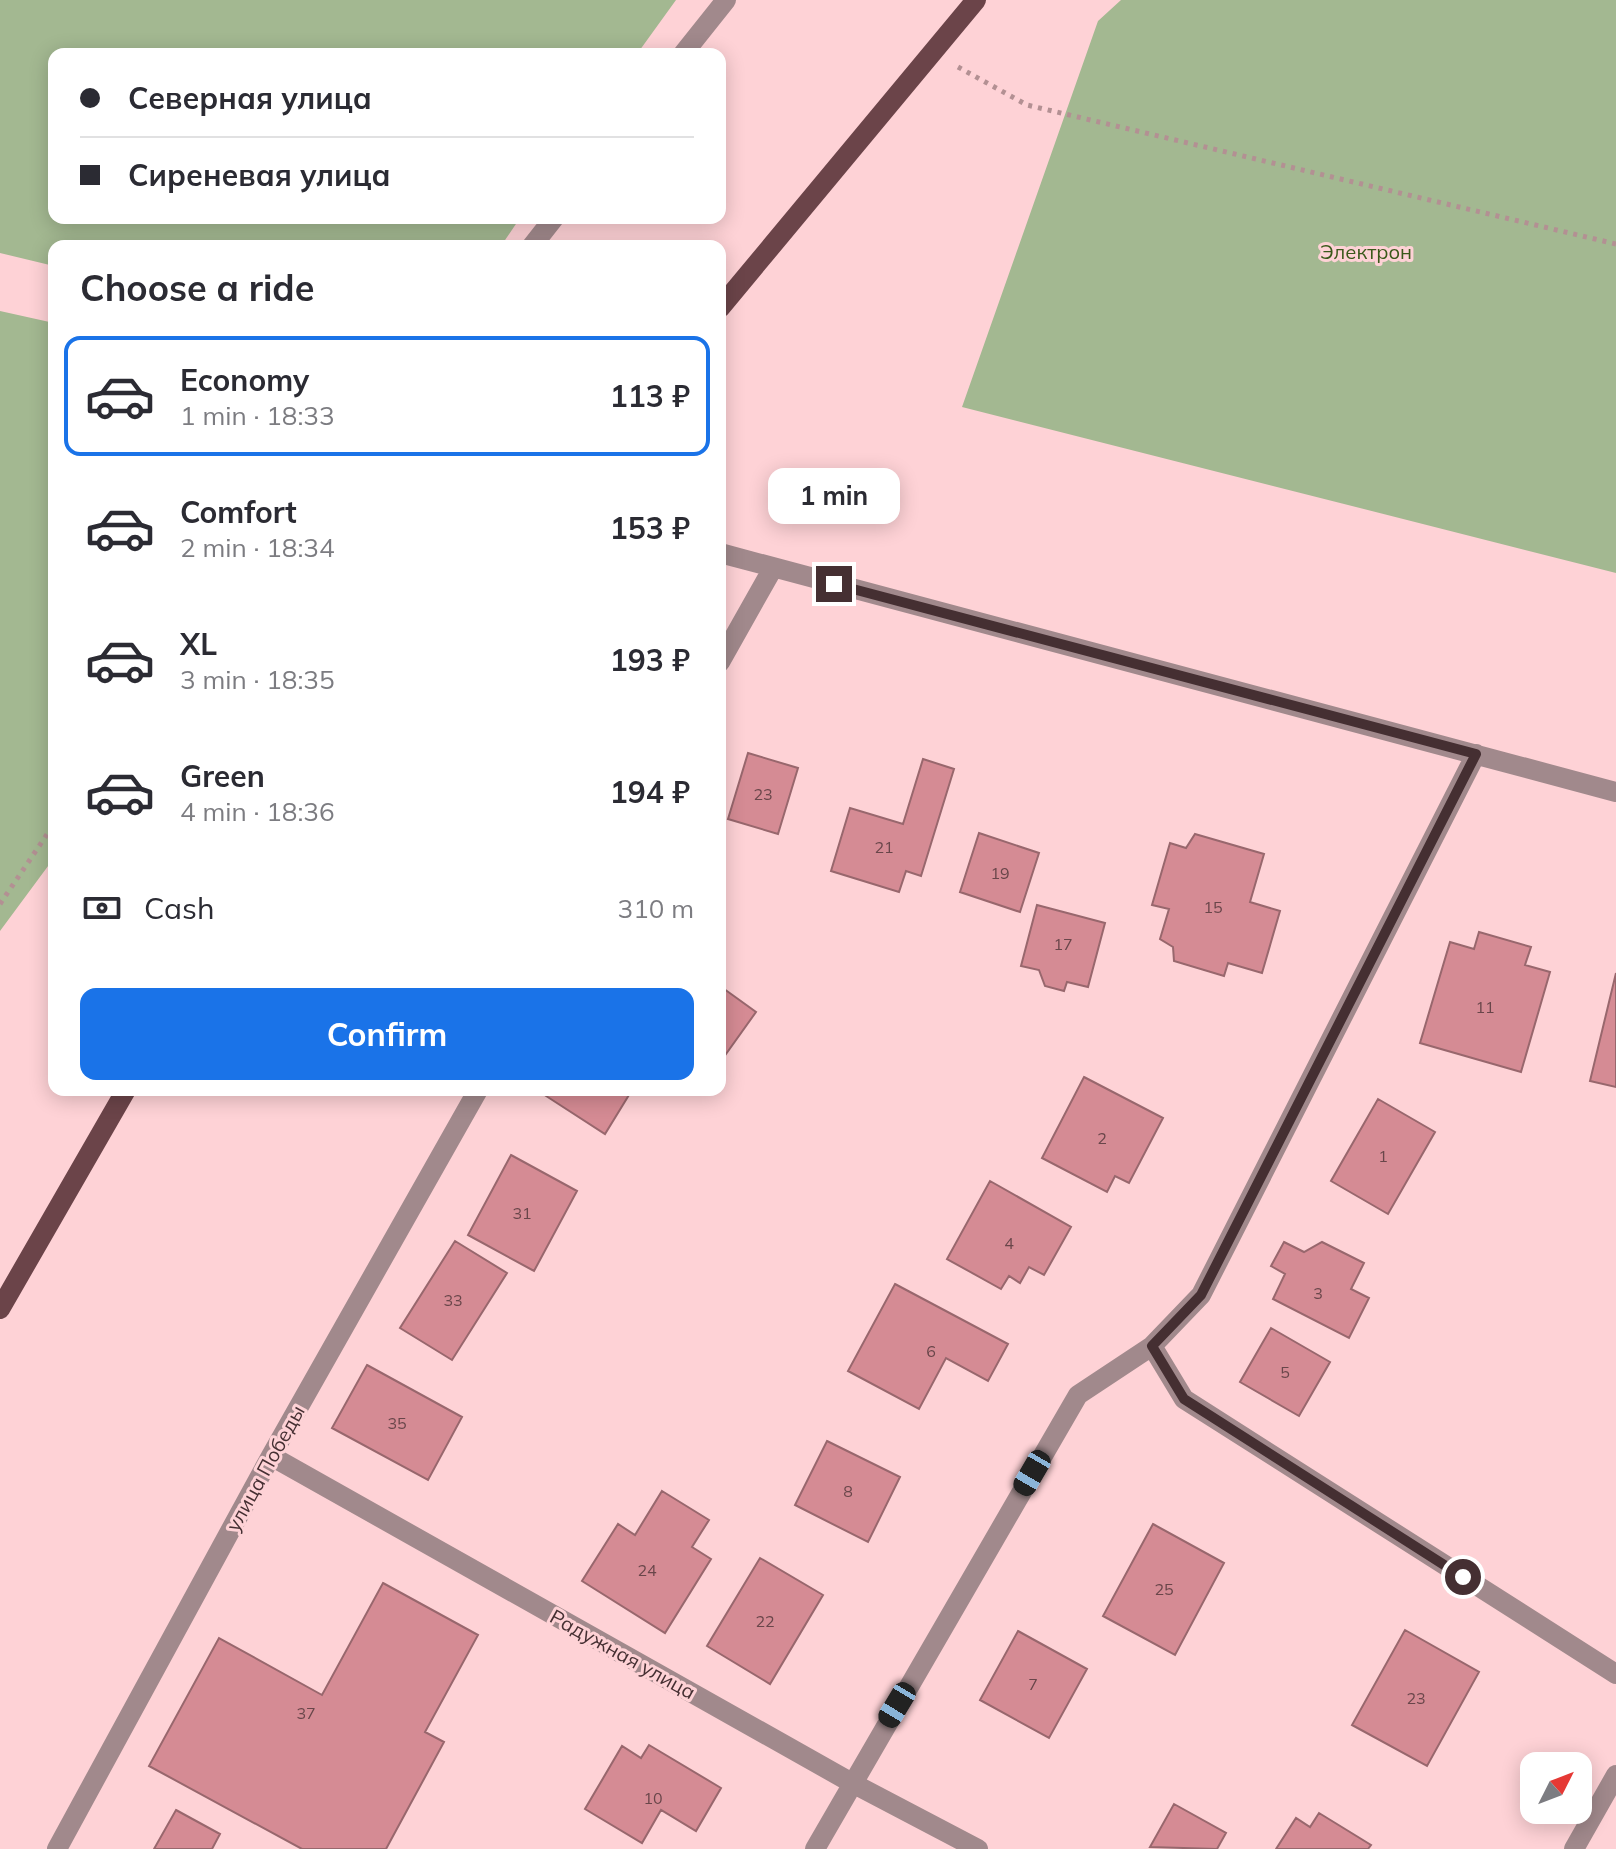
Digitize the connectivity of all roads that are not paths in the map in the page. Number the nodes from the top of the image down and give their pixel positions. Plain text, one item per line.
1 (726, 0) edge
2 (976, 0) edge
3 (688, 48) edge
4 (549, 224) edge
5 (537, 240) edge
6 (726, 301) edge
7 (726, 555) edge
8 (773, 568) junction
9 (726, 651) edge
10 (1476, 754) junction
11 (1616, 792) edge
12 (123, 1096) edge
13 (475, 1096) edge
14 (0, 1309) edge
15 (1152, 1346) junction
16 (271, 1456) junction
17 (1616, 1674) edge
18 (1616, 1775) edge
19 (852, 1783) junction
20 (57, 1849) edge
21 (815, 1849) edge
22 (978, 1849) edge
23 (1574, 1849) edge

1 - 3 street
2 - 6 main road
4 - 5 street
7 - 8 street
8 - 9 street
8 - 10 street
10 - 11 street
10 - 15 street
12 - 14 main road
13 - 16 street, улица Победы
15 - 17 street
15 - 19 street
16 - 19 street, Радужная улица
16 - 20 street, улица Победы
18 - 23 street
19 - 21 street
19 - 22 street, Радужная улица

